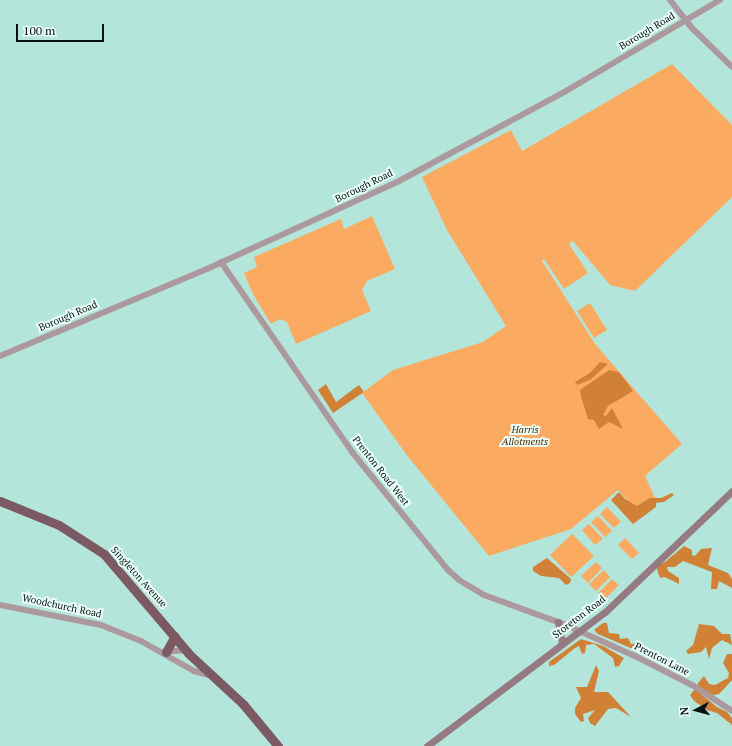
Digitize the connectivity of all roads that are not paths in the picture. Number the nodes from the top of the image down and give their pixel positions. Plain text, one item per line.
1 (670, 0) edge
2 (720, 0) edge
3 (685, 20) junction
4 (732, 67) edge
5 (221, 262) junction
6 (0, 356) edge
7 (732, 491) edge
8 (0, 501) edge
9 (0, 605) edge
10 (558, 622) junction
11 (579, 631) junction
12 (175, 636) junction
13 (562, 643) junction
14 (164, 652) junction
15 (188, 652) junction
16 (177, 661) junction
17 (211, 676) junction
18 (732, 711) edge
19 (278, 746) edge
20 (427, 746) edge

1 - 3 street
2 - 3 street, Borough Road
3 - 4 street
3 - 5 street, Borough Road
5 - 6 street, Borough Road
5 - 10 street, Prenton Road West
7 - 11 main road, Storeton Road
8 - 12 highway, Singleton Avenue
9 - 14 street, Woodchurch Road
10 - 11 street, Prenton Road West
10 - 13 main road
11 - 13 main road, Storeton Road
11 - 18 street, Prenton Lane
12 - 14 highway
12 - 15 highway, Singleton Avenue
13 - 20 main road, Storeton Road
14 - 15 street, Woodchurch Road
14 - 16 street, Woodchurch Road
15 - 16 street
15 - 17 highway
16 - 17 street, Woodchurch Road
17 - 19 highway

